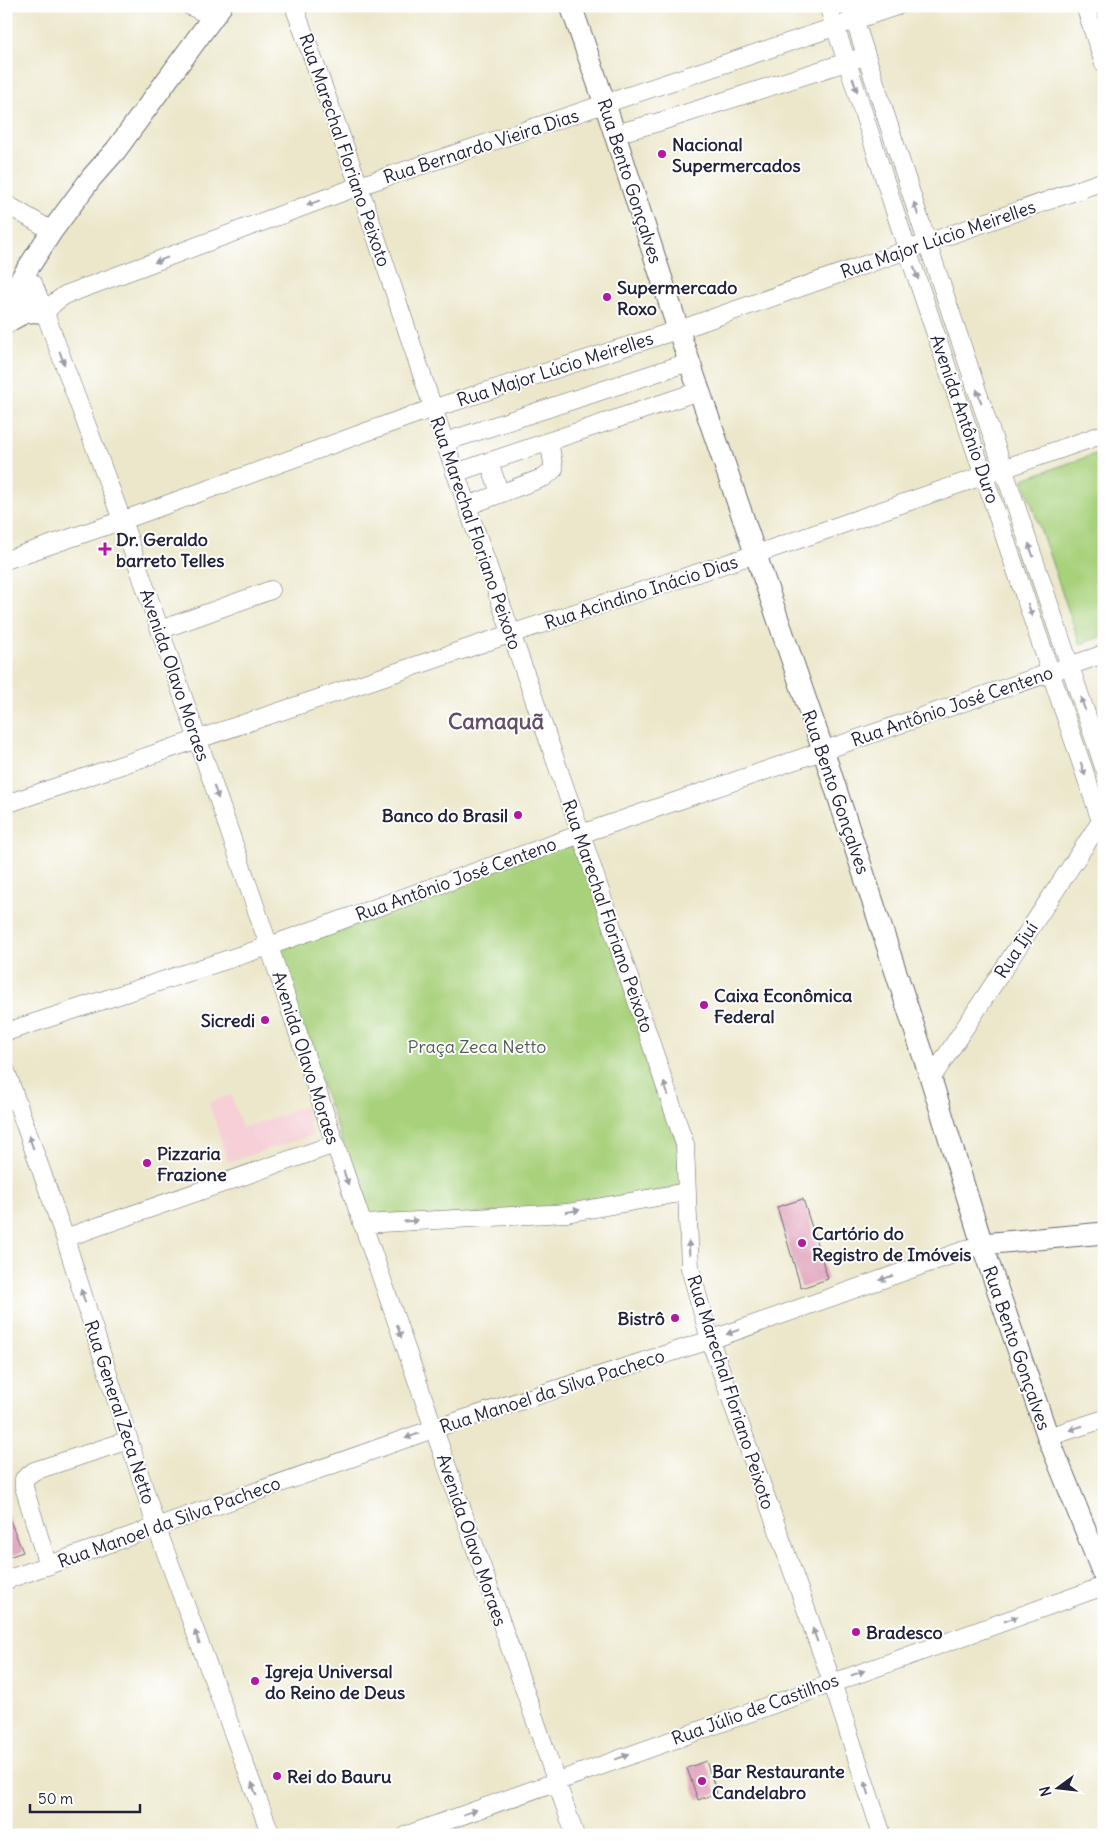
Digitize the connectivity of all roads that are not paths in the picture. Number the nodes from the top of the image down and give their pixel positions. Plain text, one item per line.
1 (190, 6) edge
2 (294, 6) edge
3 (572, 6) edge
4 (828, 6) edge
5 (897, 6) edge
6 (1085, 6) edge
7 (217, 12) edge
8 (852, 14) edge
9 (835, 27) junction
10 (866, 56) junction
11 (848, 62) junction
12 (1104, 64) edge
13 (605, 104) junction
14 (615, 134) junction
15 (116, 150) junction
16 (1104, 181) edge
17 (359, 186) junction
18 (6, 204) edge
19 (52, 231) junction
20 (927, 242) junction
21 (907, 249) junction
22 (33, 283) junction
23 (6, 302) edge
24 (45, 313) junction
25 (6, 323) edge
26 (678, 330) junction
27 (689, 362) junction
28 (699, 391) junction
29 (433, 408) junction
30 (1104, 434) edge
31 (549, 441) junction
32 (445, 442) junction
33 (489, 462) junction
34 (1004, 469) junction
35 (455, 473) junction
36 (984, 475) junction
37 (500, 494) junction
38 (467, 506) junction
39 (122, 520) junction
40 (755, 554) junction
41 (6, 560) edge
42 (271, 590) dead end
43 (160, 630) junction
44 (511, 634) junction
45 (1104, 654) edge
46 (1070, 666) junction
47 (1051, 673) junction
48 (198, 739) junction
49 (823, 750) junction
50 (1104, 767) edge
51 (6, 804) edge
52 (1102, 826) edge
53 (581, 834) junction
54 (269, 946) junction
55 (6, 1032) edge
56 (6, 1071) edge
57 (931, 1079) junction
58 (335, 1144) junction
59 (686, 1192) junction
60 (362, 1224) junction
61 (1104, 1233) edge
62 (65, 1238) junction
63 (982, 1244) junction
64 (710, 1340) junction
65 (1104, 1419) edge
66 (433, 1429) junction
67 (1048, 1437) junction
68 (129, 1440) junction
69 (156, 1526) junction
70 (48, 1566) junction
71 (1104, 1576) edge
72 (6, 1580) edge
73 (1104, 1586) edge
74 (832, 1682) junction
75 (557, 1780) junction
76 (271, 1835) edge
77 (407, 1835) edge
78 (575, 1835) edge
79 (882, 1835) edge

1 - 7 street
2 - 17 street, Rua Marechal Floriano Peixoto
3 - 13 main road, Rua Bento Gonçalves
4 - 9 street, Avenida Antônio Duro
5 - 8 street, Rua Bernardo Vieira Dias
6 - 12 street
7 - 15 main road
8 - 9 street, Rua Bernardo Vieira Dias
8 - 10 street, Avenida Antônio Duro
9 - 11 street, Avenida Antônio Duro
9 - 13 street, Rua Bernardo Vieira Dias
10 - 11 street
20 -> 10 street, Avenida Antônio Duro
11 - 14 street
11 -> 21 street, Avenida Antônio Duro
13 - 14 main road, Rua Bento Gonçalves
13 - 17 street, Rua Bernardo Vieira Dias
14 - 26 main road, Rua Bento Gonçalves
15 - 19 main road
15 - 22 main road
16 - 20 street, Rua Major Lúcio Meirelles
17 -> 24 street, Rua Bernardo Vieira Dias
17 - 29 street, Rua Marechal Floriano Peixoto
18 - 19 street
19 - 22 main road
19 - 23 main road
20 - 21 street, Rua Major Lúcio Meirelles
34 -> 20 street, Avenida Antônio Duro
21 - 26 street, Rua Major Lúcio Meirelles
21 -> 36 street, Avenida Antônio Duro
22 - 24 street, Avenida Olavo Moraes
22 - 25 main road
24 - 25 main road
24 -> 39 street, Avenida Olavo Moraes
26 - 27 main road, Rua Bento Gonçalves
26 - 29 street, Rua Major Lúcio Meirelles
27 - 28 main road, Rua Bento Gonçalves
27 - 32 street
28 - 31 street
28 - 40 main road, Rua Bento Gonçalves
29 - 32 street, Rua Marechal Floriano Peixoto
29 - 39 street, Rua Major Lúcio Meirelles
30 - 34 street, Rua Acindino Inácio Dias
31 - 33 street
31 - 37 street
32 - 35 street, Rua Marechal Floriano Peixoto
33 - 35 street
33 - 37 street
34 - 36 street, Rua Acindino Inácio Dias
46 -> 34 street, Avenida Antônio Duro
35 - 38 street, Rua Marechal Floriano Peixoto
36 - 40 street, Rua Acindino Inácio Dias
36 -> 47 street, Avenida Antônio Duro
37 - 38 street
38 - 44 street, Rua Marechal Floriano Peixoto
39 - 41 street, Rua Major Lúcio Meirelles
39 - 43 street, Avenida Olavo Moraes
40 - 44 street, Rua Acindino Inácio Dias
40 - 49 main road, Rua Bento Gonçalves
42 - 43 street
43 - 48 street, Avenida Olavo Moraes
44 - 48 street, Rua Acindino Inácio Dias
44 - 53 street, Rua Marechal Floriano Peixoto
45 - 46 street, Rua Antônio José Centeno
46 - 47 street, Rua Antônio José Centeno
50 -> 46 street, Avenida Antônio Duro
47 - 49 street, Rua Antônio José Centeno
47 -> 52 street, Avenida Antônio Duro
48 - 51 street, Rua Acindino Inácio Dias
48 -> 54 street, Avenida Olavo Moraes
49 - 53 street, Rua Antônio José Centeno
49 - 57 main road, Rua Bento Gonçalves
52 - 57 street, Rua Ijuí
53 - 54 street, Rua Antônio José Centeno
59 -> 53 street, Rua Marechal Floriano Peixoto
54 - 55 street, Rua Antônio José Centeno
54 - 58 street, Avenida Olavo Moraes
62 -> 56 street, Rua General Zeca Netto
57 - 63 main road, Rua Bento Gonçalves
58 -> 60 street, Avenida Olavo Moraes
58 - 62 street
60 -> 59 street
64 -> 59 street, Rua Marechal Floriano Peixoto
60 -> 66 street, Avenida Olavo Moraes
61 - 63 main road, Rua Manoel da Silva Pacheco
68 -> 62 street, Rua General Zeca Netto
63 -> 64 street, Rua Manoel da Silva Pacheco
63 - 67 main road, Rua Bento Gonçalves
64 - 66 street, Rua Manoel da Silva Pacheco
74 -> 64 street, Rua Marechal Floriano Peixoto
65 -> 67 street
66 -> 69 street, Rua Manoel da Silva Pacheco
66 - 75 street, Avenida Olavo Moraes
67 - 71 main road, Rua Bento Gonçalves
68 - 69 street, Rua General Zeca Netto
68 - 70 street
69 - 70 street, Rua Manoel da Silva Pacheco
76 -> 69 street, Rua General Zeca Netto
70 - 72 street, Rua Manoel da Silva Pacheco
74 -> 73 street, Rua Júlio de Castilhos
75 -> 74 street, Rua Júlio de Castilhos
79 -> 74 street, Rua Marechal Floriano Peixoto
77 -> 75 street, Rua Júlio de Castilhos
75 - 78 street, Avenida Olavo Moraes

